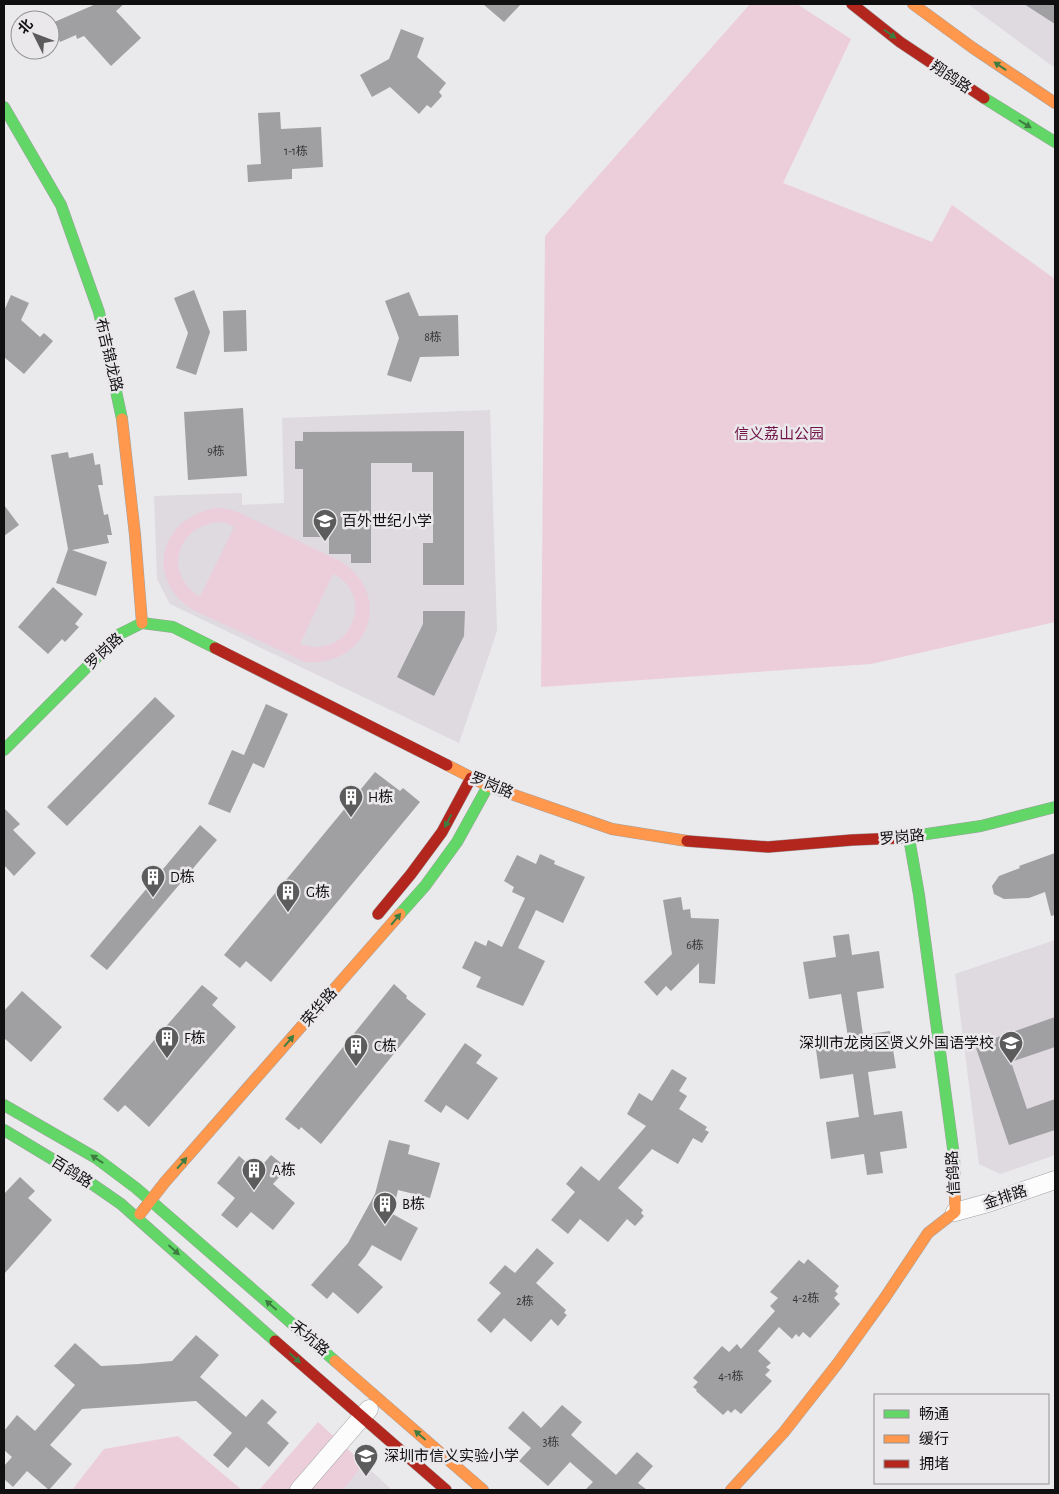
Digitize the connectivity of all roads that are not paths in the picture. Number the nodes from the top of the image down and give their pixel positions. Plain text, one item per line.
1 (852, 4) edge
2 (913, 4) edge
3 (1055, 103) edge
4 (4, 108) edge
5 (1055, 142) edge
6 (142, 623) junction
7 (4, 750) edge
8 (471, 778) junction
9 (488, 786) junction
10 (1055, 807) edge
11 (909, 838) junction
12 (370, 924) dead end
13 (4, 1105) edge
14 (4, 1130) edge
15 (1055, 1180) edge
16 (139, 1185) junction
17 (150, 1200) junction
18 (121, 1204) junction
19 (955, 1212) junction
20 (137, 1218) junction
21 (378, 1398) junction
22 (362, 1418) junction
23 (299, 1490) edge
24 (446, 1490) edge
25 (482, 1490) edge
26 (732, 1490) edge

1 -> 5 street, 翔鸽路
3 -> 2 street
4 - 6 street, 布吉锦龙路
6 - 7 street, 罗岗路
6 - 8 street, 罗岗路
8 - 9 street, 罗岗路
8 -> 12 street
9 - 11 street, 罗岗路
17 -> 9 street, 荣华路
10 - 11 street, 罗岗路
11 - 19 street, 信鸽路
16 -> 13 street, 百鸽路
14 - 18 street, 百鸽路
15 - 19 street, 金排路
16 - 17 street, 禾坑路
16 - 18 street
17 - 20 street, 荣华路
21 -> 17 street, 禾坑路
18 - 20 street, 百鸽路
19 - 26 street, 信鸽路
20 -> 22 street, 禾坑路
21 - 22 street
25 -> 21 street, 禾坑路
22 - 23 street
22 - 24 street, 禾坑路

